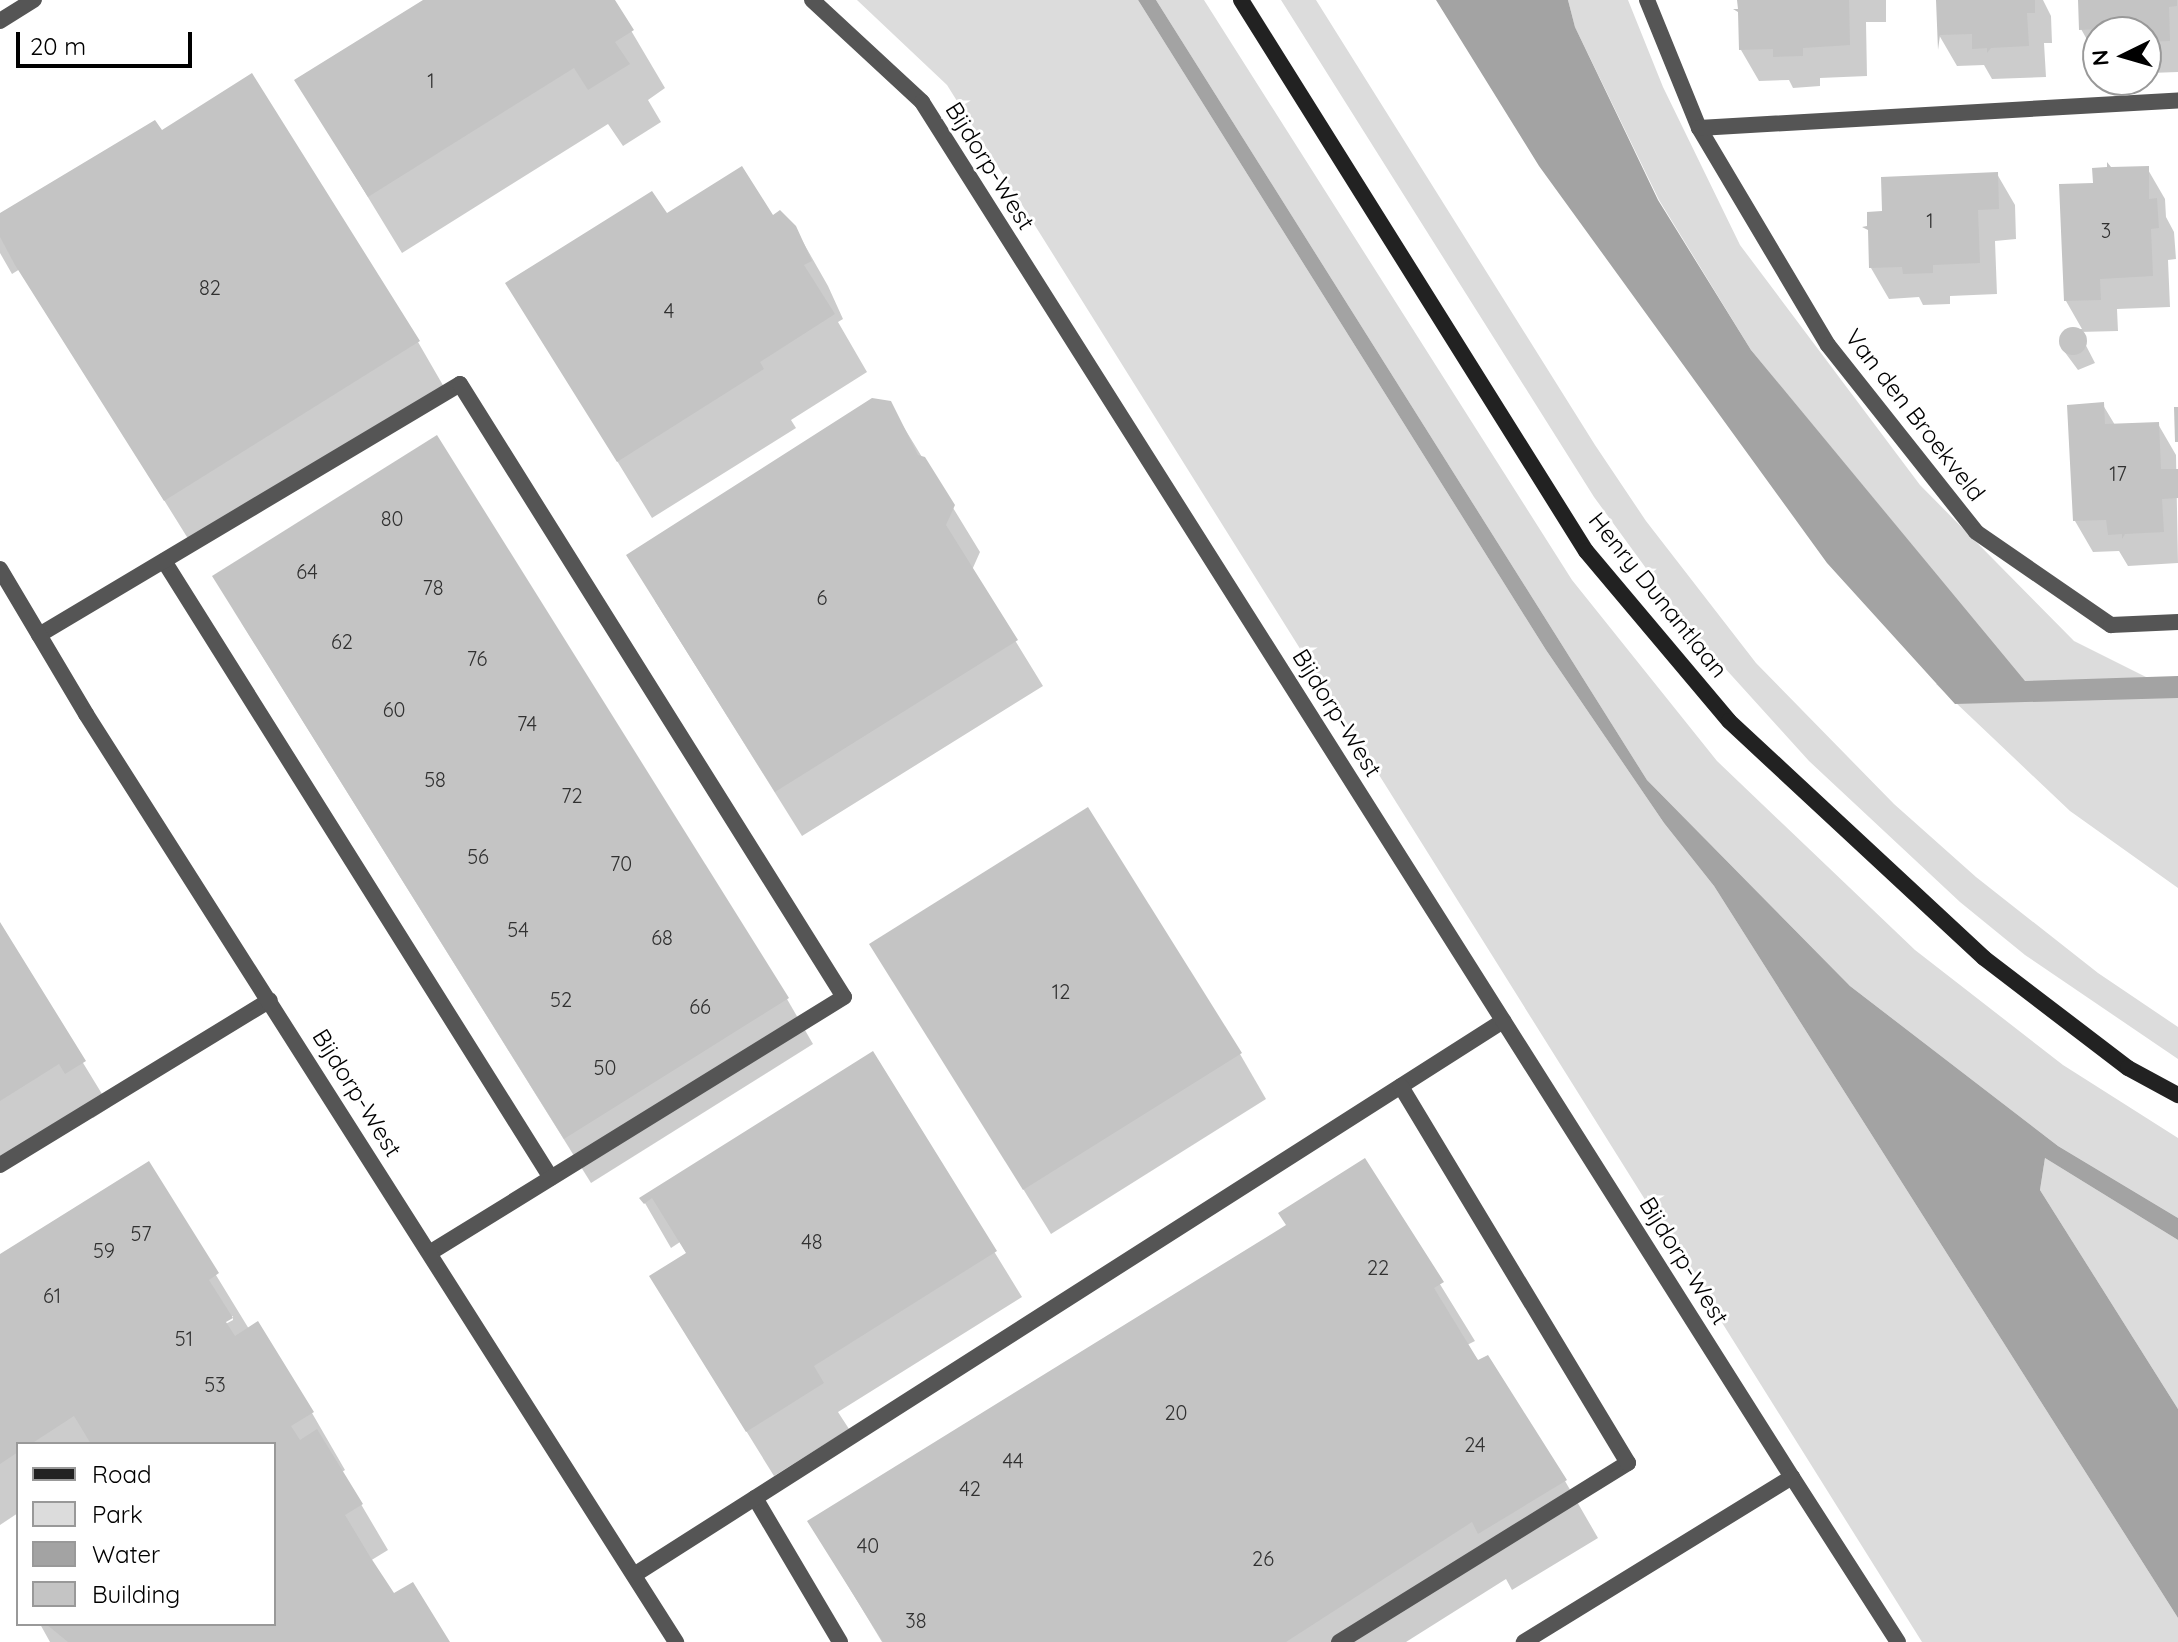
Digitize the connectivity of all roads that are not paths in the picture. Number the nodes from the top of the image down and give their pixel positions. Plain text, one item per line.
1 (34, 0) edge
2 (812, 0) edge
3 (1241, 0) edge
4 (1647, 0) edge
5 (0, 21) edge
6 (2178, 100) edge
7 (1699, 128) junction
8 (164, 561) junction
9 (0, 569) edge
10 (2178, 622) edge
11 (39, 635) junction
12 (270, 1000) junction
13 (1503, 1021) junction
14 (1401, 1086) junction
15 (2178, 1095) edge
16 (0, 1165) edge
17 (551, 1178) junction
18 (430, 1253) junction
19 (1792, 1477) junction
20 (755, 1498) junction
21 (634, 1575) junction
22 (676, 1642) edge
23 (840, 1642) edge
24 (1339, 1642) edge
25 (1524, 1642) edge
26 (1898, 1642) edge

1 - 5 street
2 - 13 street, Bijdorp-West
3 - 15 main road, Henry Dunantlaan
4 - 7 street, Van den Broekveld
6 - 7 street
7 - 10 street, Van den Broekveld
8 - 11 street
8 - 17 street
8 - 17 street
9 - 11 street, Bijdorp-West
11 - 12 street, Bijdorp-West
12 - 16 street
12 - 18 street, Bijdorp-West
13 - 14 street
13 - 19 street, Bijdorp-West
14 - 20 street
14 - 24 street
17 - 18 street
18 - 21 street, Bijdorp-West
19 - 25 street
19 - 26 street, Bijdorp-West
20 - 21 street
20 - 23 street
21 - 22 street, Bijdorp-West

